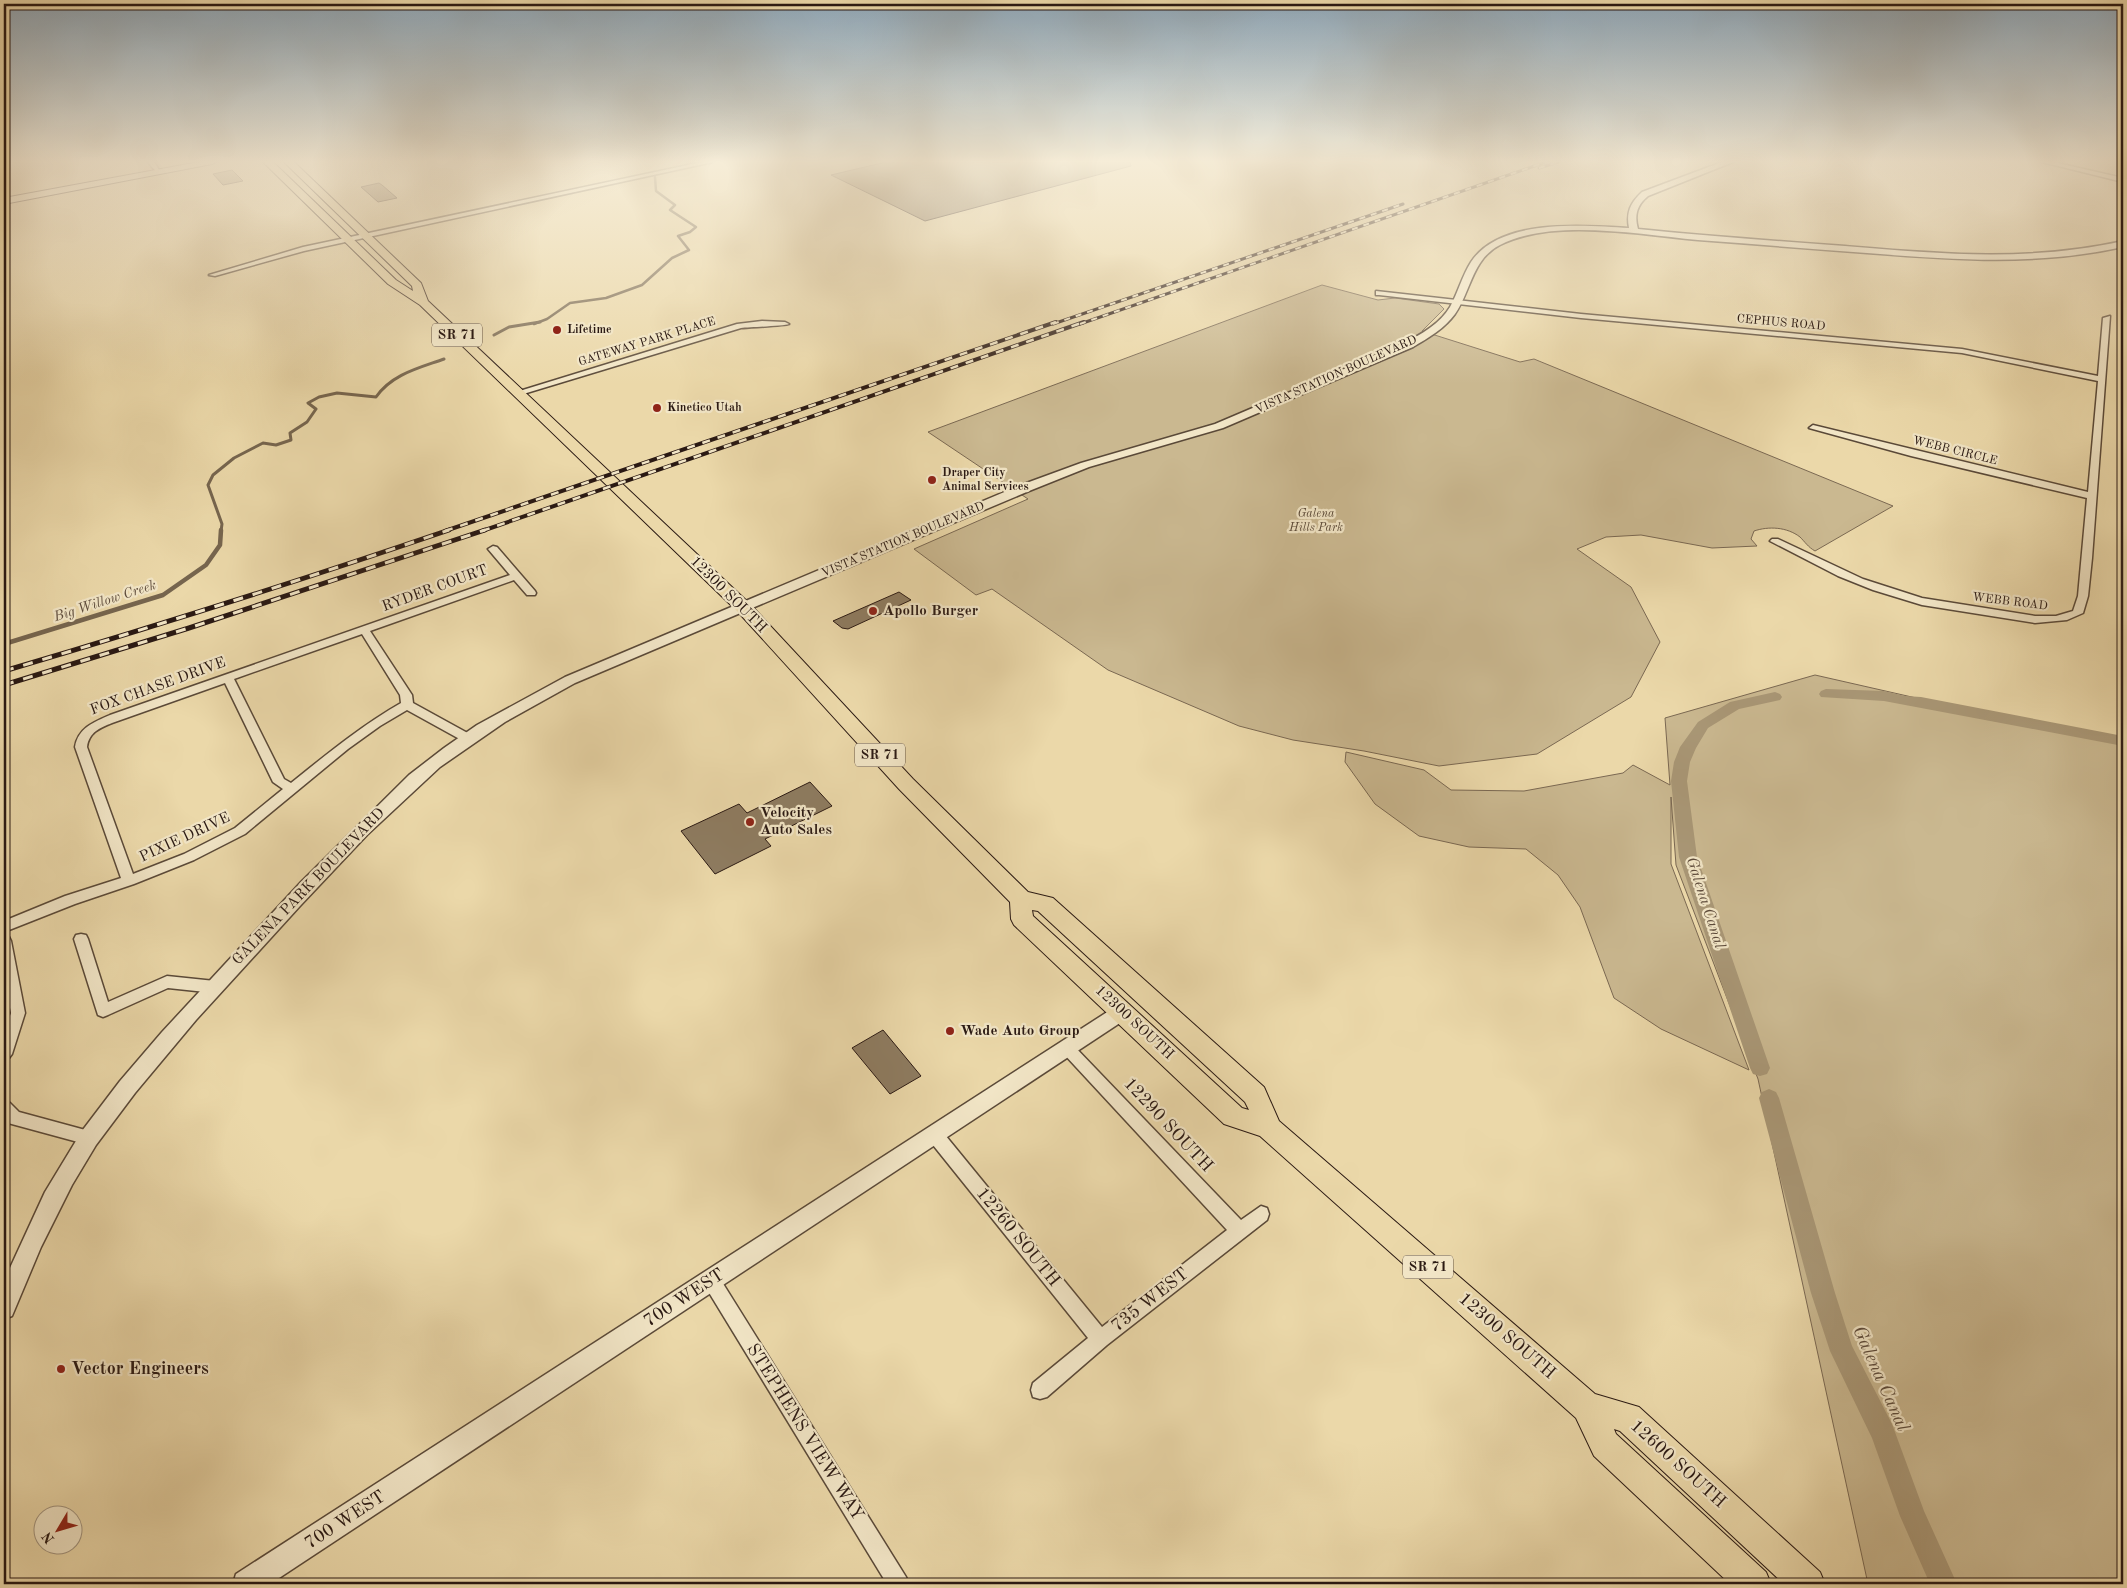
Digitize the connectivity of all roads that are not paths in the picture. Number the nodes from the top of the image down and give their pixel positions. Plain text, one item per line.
1 (345, 236) edge
2 (361, 236) edge
3 (367, 236) edge
4 (1517, 236) edge
5 (1687, 236) edge
6 (348, 239) junction
7 (2123, 244) edge
8 (213, 275) dead end
9 (1378, 294) dead end
10 (1456, 302) junction
11 (424, 303) junction
12 (2106, 318) dead end
13 (786, 324) dead end
14 (2101, 379) junction
15 (517, 393) junction
16 (1813, 428) dead end
17 (2092, 496) junction
18 (1775, 541) dead end
19 (493, 549) dead end
20 (516, 576) junction
21 (530, 592) dead end
22 (744, 608) junction
23 (365, 631) junction
24 (228, 678) junction
25 (407, 705) junction
26 (469, 739) junction
27 (293, 789) junction
28 (129, 881) junction
29 (1021, 899) junction
30 (4, 927) edge
31 (81, 939) dead end
32 (4, 941) edge
33 (214, 987) junction
34 (1122, 1012) junction
35 (1068, 1049) junction
36 (4, 1054) edge
37 (4, 1108) edge
38 (1269, 1128) junction
39 (935, 1135) junction
40 (89, 1138) junction
41 (1261, 1214) dead end
42 (1240, 1230) junction
43 (711, 1280) junction
44 (4, 1308) edge
45 (1101, 1339) junction
46 (1040, 1390) dead end
47 (1587, 1407) junction
48 (246, 1584) edge
49 (899, 1584) edge
50 (1754, 1584) edge
51 (1808, 1584) edge

1 - 6 main road, 12300 SOUTH / SR 71
2 - 6 street
3 - 11 main road, 12300 SOUTH / SR 71
4 - 10 street, VISTA STATION BOULEVARD
5 - 7 street, VISTA STATION BOULEVARD
6 - 8 street
6 - 11 main road, 12300 SOUTH / SR 71
9 - 10 street, CEPHUS ROAD
10 - 14 street, CEPHUS ROAD
10 - 22 street, VISTA STATION BOULEVARD
11 - 15 main road, 12300 SOUTH / SR 71
12 - 14 street, WEBB ROAD
13 - 15 street, GATEWAY PARK PLACE
14 - 17 street, WEBB ROAD
15 - 22 main road, 12300 SOUTH / SR 71
16 - 17 street, WEBB CIRCLE
17 - 18 street, WEBB ROAD
19 - 20 street, RYDER COURT
20 - 21 street, RYDER COURT
20 - 23 street, RYDER COURT
22 - 26 street, GALENA PARK BOULEVARD
22 - 29 main road, 12300 SOUTH / SR 71
23 - 24 street, FOX CHASE DRIVE
23 - 25 street
24 - 27 street
24 - 28 street, FOX CHASE DRIVE
25 - 26 street
25 - 27 street, PIXIE DRIVE
26 - 33 street, GALENA PARK BOULEVARD
27 - 28 street, PIXIE DRIVE
28 - 30 street, PIXIE DRIVE
29 - 34 main road, 12300 SOUTH / SR 71
29 - 38 main road, 12300 SOUTH / SR 71
31 - 33 street
32 - 36 street
33 - 40 street, GALENA PARK BOULEVARD
34 - 35 street, 700 WEST
34 - 38 main road, 12300 SOUTH / SR 71
35 - 39 street, 700 WEST
35 - 42 street, 12290 SOUTH
37 - 40 street
38 - 47 main road, 12300 SOUTH / SR 71
39 - 43 street, 700 WEST
39 - 45 street, 12260 SOUTH
40 - 44 street, GALENA PARK BOULEVARD
41 - 42 street, 735 WEST
42 - 45 street, 735 WEST
43 - 48 street, 700 WEST
43 - 49 street, STEPHENS VIEW WAY
45 - 46 street, 735 WEST
47 - 50 main road, SR 71
47 - 51 main road, 12600 SOUTH / SR 71

